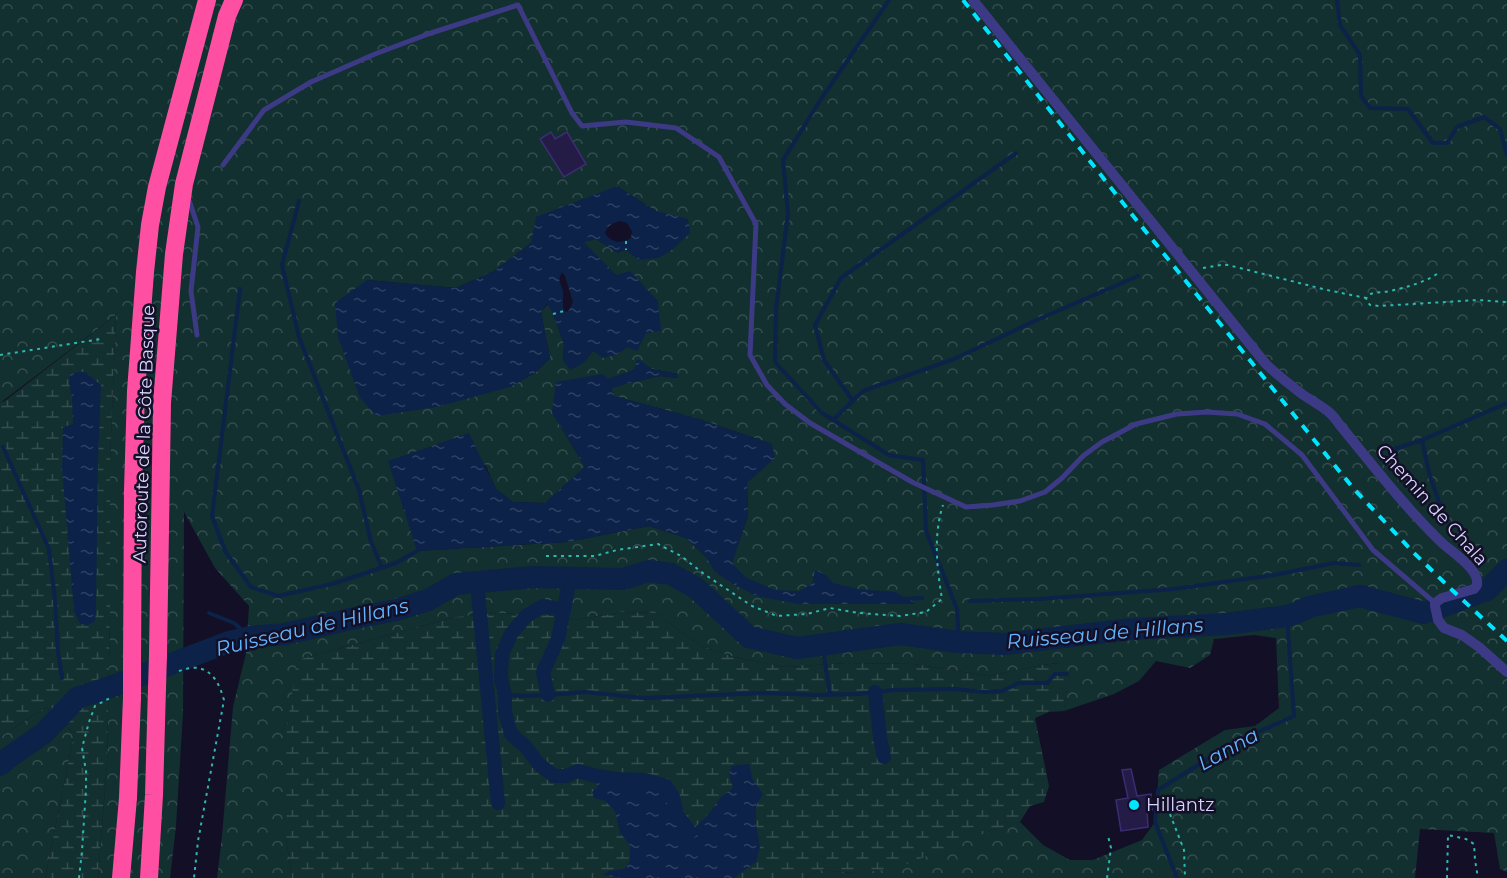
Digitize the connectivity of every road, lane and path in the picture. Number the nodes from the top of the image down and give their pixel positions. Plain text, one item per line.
1 (207, 0) edge
2 (234, 0) edge
3 (973, 0) edge
4 (223, 165) dead end
5 (184, 184) junction
6 (626, 241) dead end
7 (626, 250) dead end
8 (1192, 273) junction
9 (1437, 274) dead end
10 (1366, 298) junction
11 (1507, 302) edge
12 (564, 311) dead end
13 (553, 314) dead end
14 (197, 335) dead end
15 (101, 339) dead end
16 (0, 355) edge
17 (946, 497) junction
18 (546, 555) dead end
19 (1435, 607) junction
20 (179, 671) dead end
21 (1507, 672) edge
22 (110, 698) dead end
23 (1170, 814) dead end
24 (1108, 836) dead end
25 (79, 878) edge
26 (121, 878) edge
27 (148, 878) edge
28 (194, 878) edge
29 (1107, 878) edge
30 (1185, 878) edge
31 (1447, 878) edge
32 (1478, 878) edge

1 - 26 highway, Autoroute de la Côte Basque, bridge
2 - 5 highway, Autoroute de la Côte Basque
3 - 8 street
4 - 17 lane
5 - 14 lane
5 - 27 highway, Autoroute de la Côte Basque, bridge
6 - 7 path
8 - 10 path
8 - 19 street, Chemin de Chala
9 - 10 path
10 - 11 path
12 - 13 path
15 - 16 path
17 - 18 path
17 - 19 lane
19 - 21 street
20 - 28 path
22 - 25 path
23 - 30 path
24 - 29 path
31 - 32 path

